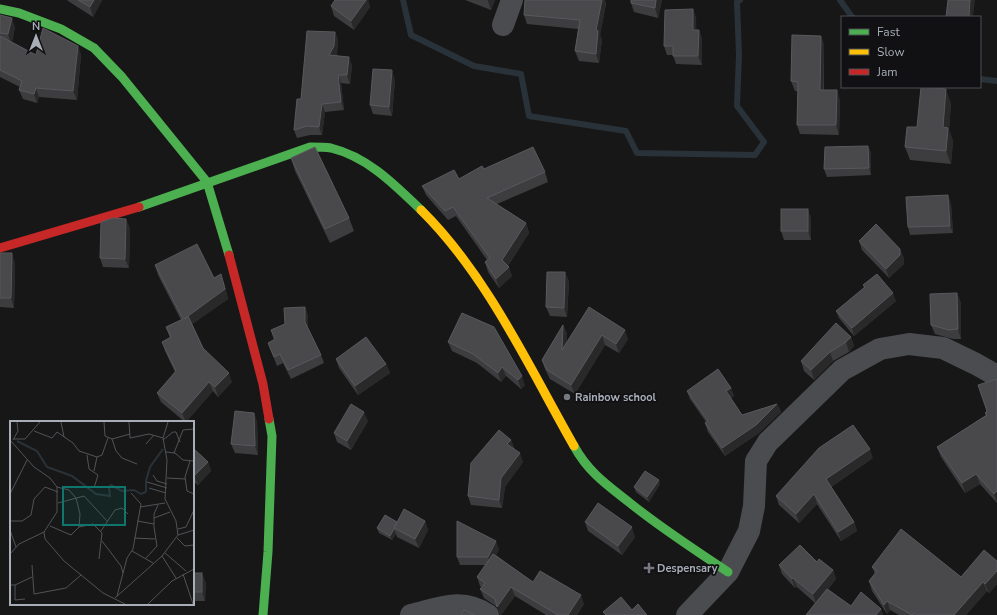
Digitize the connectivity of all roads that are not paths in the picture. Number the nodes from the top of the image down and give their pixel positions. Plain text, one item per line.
1 (512, 0) edge
2 (0, 9) edge
3 (503, 25) dead end
4 (207, 182) junction
5 (0, 248) edge
6 (997, 376) edge
7 (728, 572) junction
8 (263, 615) edge
9 (411, 615) edge
10 (488, 615) edge
11 (687, 615) edge

1 - 3 street
2 - 4 street
4 - 5 street
4 - 7 street
4 - 8 street
6 - 7 street
7 - 11 street
9 - 10 street

